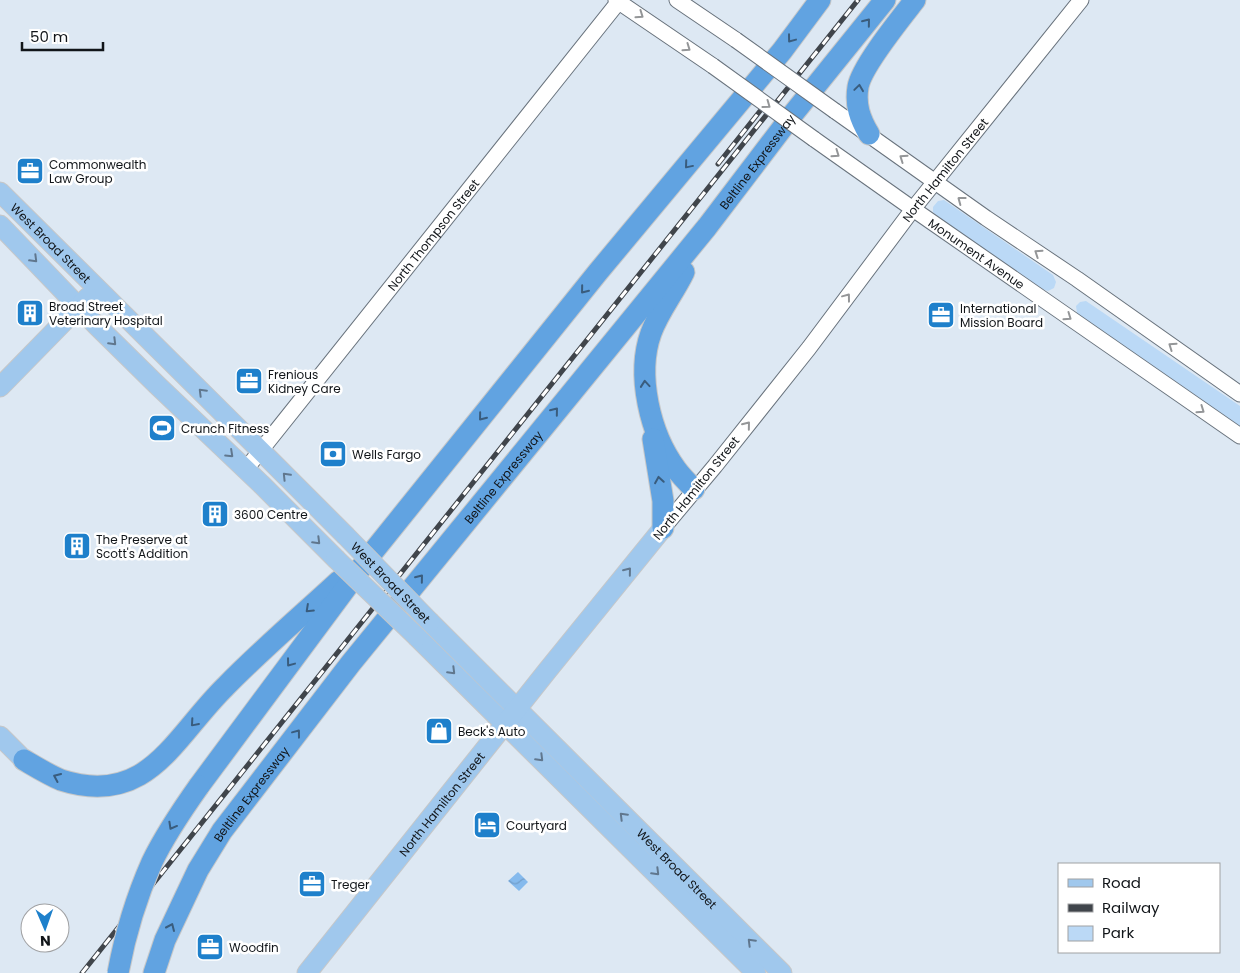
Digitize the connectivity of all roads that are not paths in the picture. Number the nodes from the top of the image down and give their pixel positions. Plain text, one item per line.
1 (676, 0) edge
2 (820, 0) edge
3 (884, 0) edge
4 (915, 0) edge
5 (1081, 0) edge
6 (618, 1) edge
7 (869, 134) junction
8 (936, 181) junction
9 (0, 192) edge
10 (913, 210) junction
11 (0, 225) edge
12 (707, 227) junction
13 (97, 288) junction
14 (79, 306) junction
15 (0, 387) edge
16 (1240, 394) edge
17 (650, 414) junction
18 (1240, 436) edge
19 (262, 451) junction
20 (246, 469) junction
21 (694, 489) junction
22 (663, 528) junction
23 (372, 553) junction
24 (511, 717) junction
25 (0, 736) edge
26 (24, 760) joint
27 (118, 973) edge
28 (154, 973) edge
29 (307, 973) edge
30 (756, 973) edge
31 (782, 973) edge

1 - 7 street, bridge
2 -> 23 highway
12 -> 3 highway, Beltline Expressway
7 -> 4 highway
5 - 8 street, North Hamilton Street
6 -> 10 street, Monument Avenue, bridge
6 - 19 street, North Thompson Street
8 -> 7 street
8 - 10 street, North Hamilton Street
16 -> 8 street
9 - 13 main road, West Broad Street
10 -> 18 street, Monument Avenue
21 -> 10 street, North Hamilton Street
11 -> 14 main road, West Broad Street
17 -> 12 highway
28 -> 12 highway, Beltline Expressway
13 - 14 main road
19 -> 13 main road, West Broad Street
14 - 15 main road
14 -> 20 main road, West Broad Street
17 - 21 highway
22 -> 17 highway
19 - 20 street, North Thompson Street
24 -> 19 main road, West Broad Street, bridge
20 -> 24 main road, West Broad Street, bridge
21 - 22 street, North Hamilton Street
24 -> 22 main road, North Hamilton Street
23 -> 26 highway
23 -> 27 highway, bridge
24 - 29 main road, North Hamilton Street
24 -> 30 main road, West Broad Street
31 -> 24 main road, West Broad Street
25 - 26 main road

